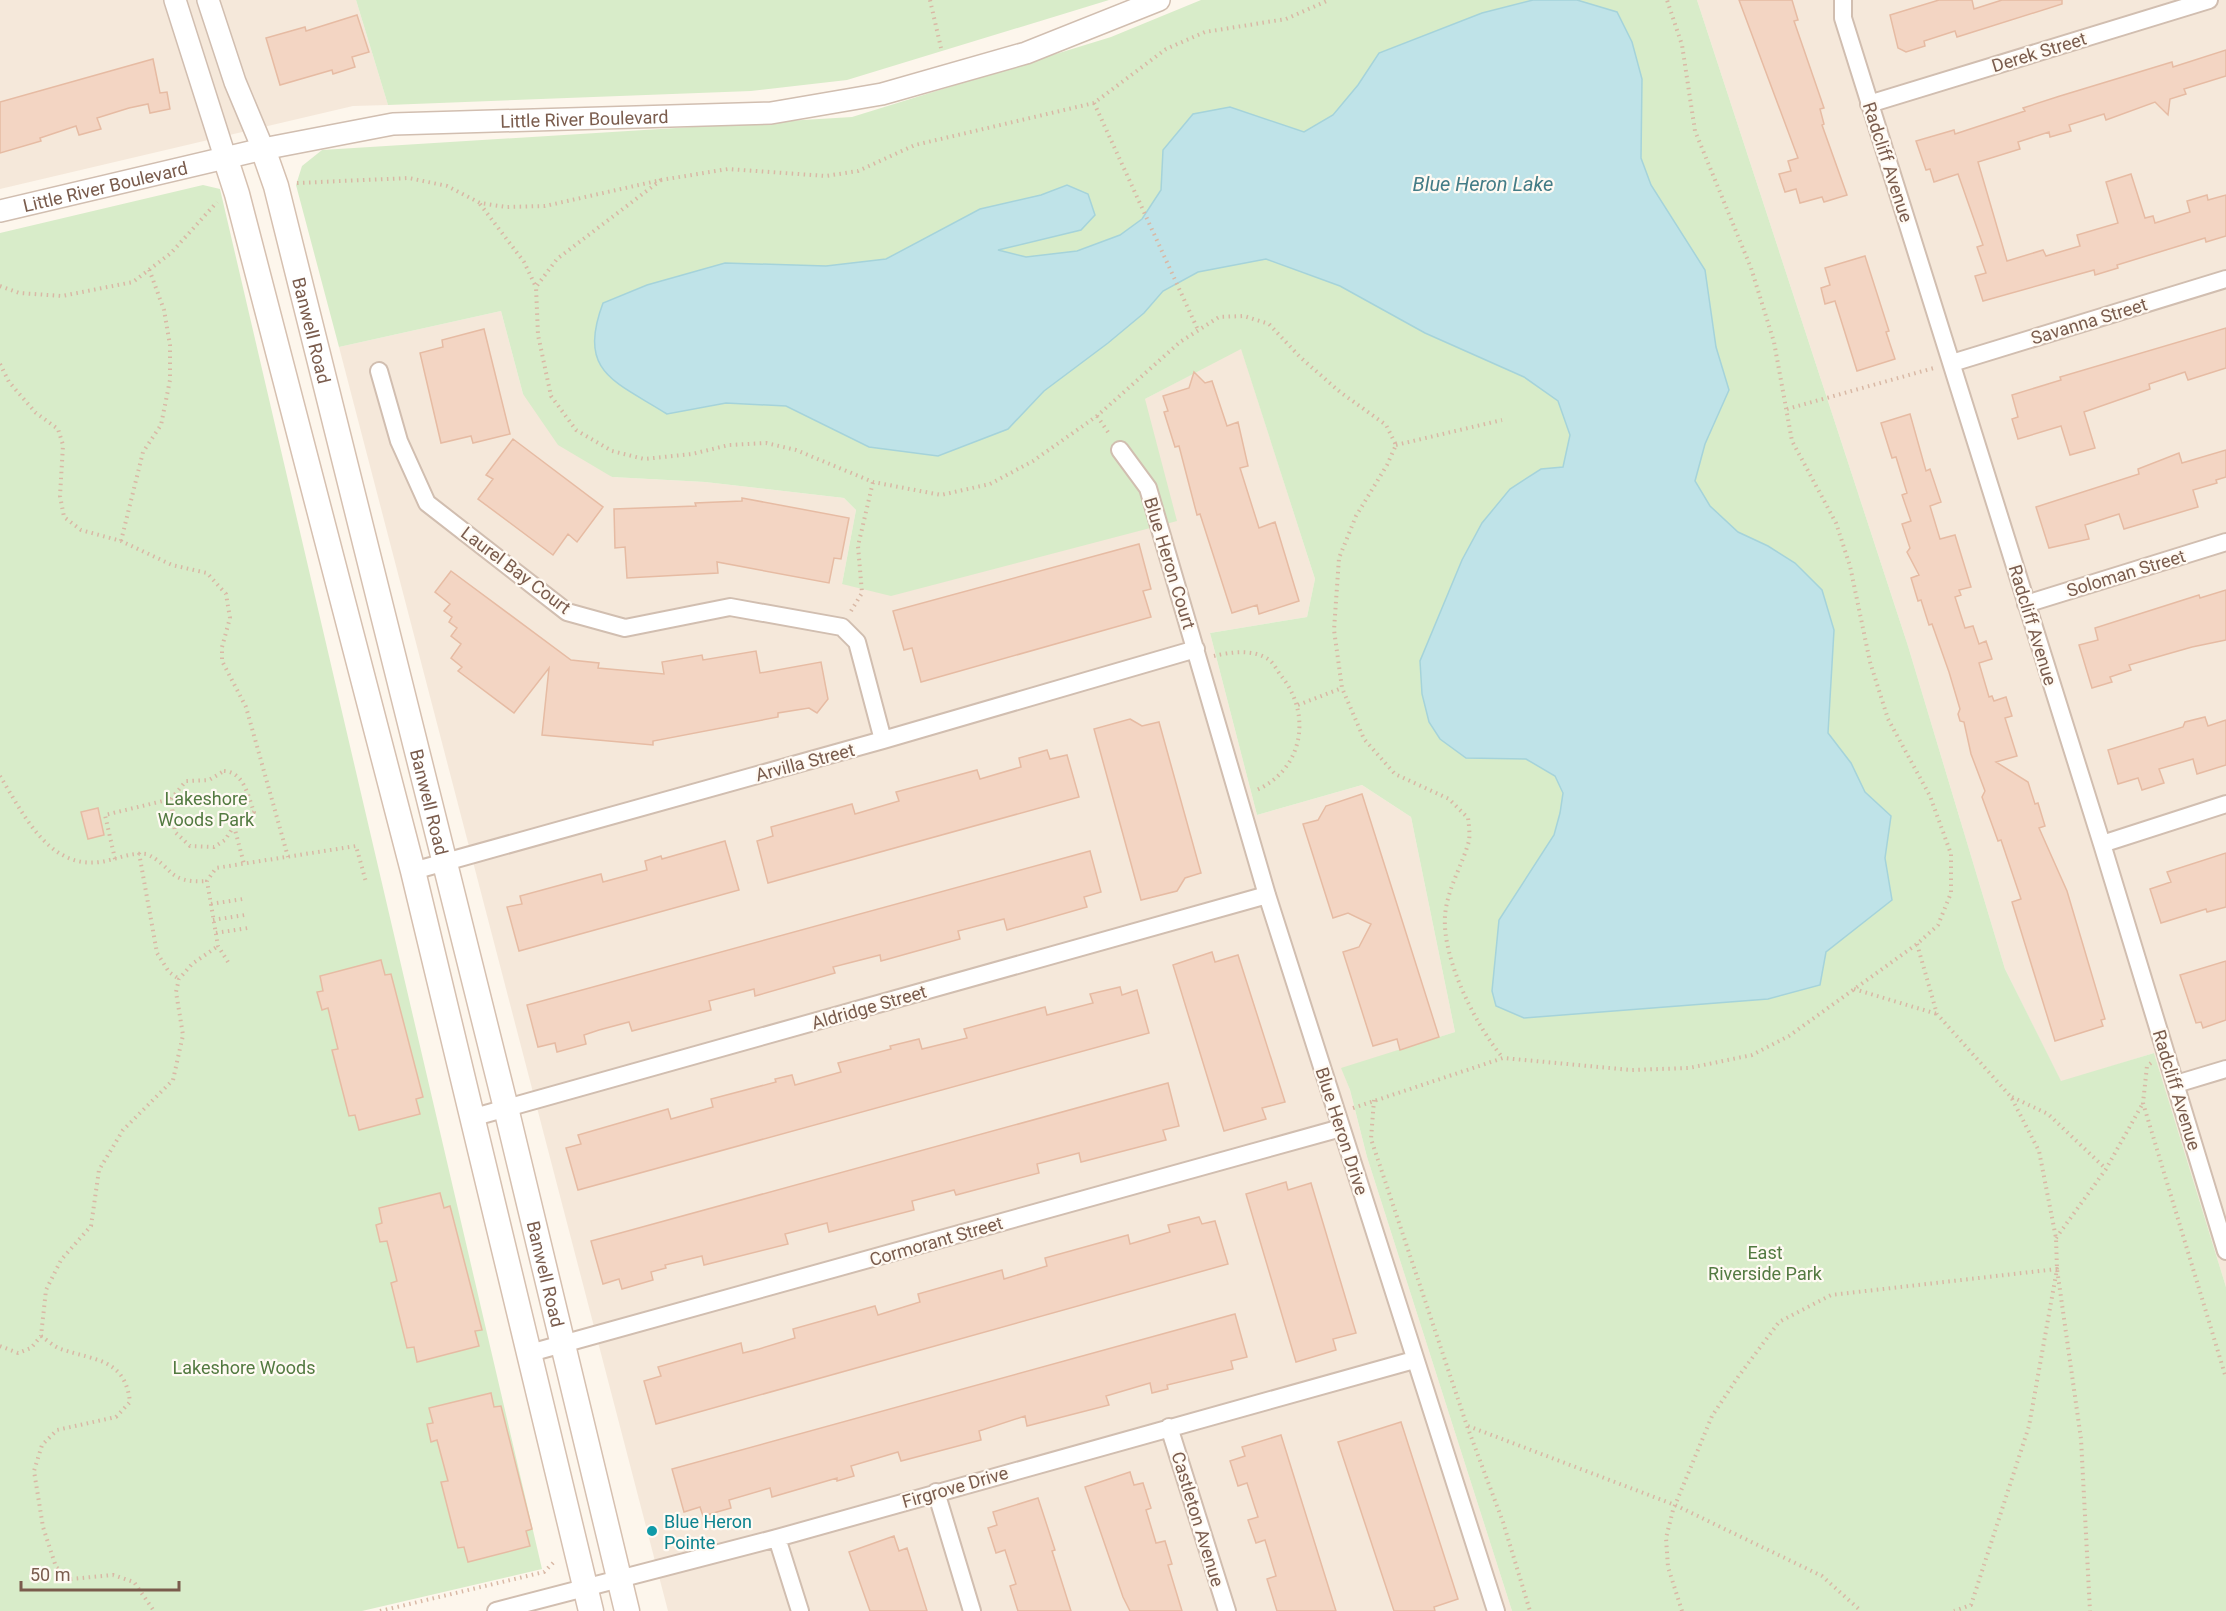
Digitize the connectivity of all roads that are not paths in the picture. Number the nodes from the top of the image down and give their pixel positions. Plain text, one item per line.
1 (175, 0) edge
2 (208, 0) edge
3 (1159, 0) edge
4 (1843, 0) edge
5 (2209, 0) edge
6 (1869, 104) junction
7 (262, 149) junction
8 (225, 158) junction
9 (0, 211) edge
10 (2226, 279) edge
11 (1952, 363) junction
12 (379, 371) dead end
13 (1120, 450) road end
14 (2226, 542) edge
15 (2026, 604) junction
16 (1197, 654) junction
17 (884, 740) junction
18 (2226, 804) edge
19 (2102, 844) junction
20 (444, 861) junction
21 (413, 871) junction
22 (1267, 896) junction
23 (2226, 1069) edge
24 (2176, 1084) junction
25 (506, 1108) junction
26 (471, 1118) junction
27 (1341, 1128) junction
28 (2226, 1251) edge
29 (564, 1345) junction
30 (530, 1353) junction
31 (1414, 1360) junction
32 (1169, 1427) junction
33 (936, 1492) junction
34 (777, 1538) junction
35 (619, 1580) junction
36 (589, 1600) edge
37 (496, 1611) edge
38 (627, 1611) edge
39 (800, 1611) edge
40 (972, 1611) edge
41 (1227, 1611) edge
42 (1496, 1611) edge

1 - 8 street, Banwell Road
2 - 7 street, Banwell Road
3 - 7 street, Little River Boulevard
4 - 6 street, Radcliff Avenue
5 - 6 street, Derek Street
6 - 11 street, Radcliff Avenue
7 - 8 street, Little River Boulevard
7 - 20 main road, Banwell Road
8 - 9 street, Little River Boulevard
8 - 21 main road, Banwell Road
10 - 11 street, Savanna Street
11 - 15 street, Radcliff Avenue
12 - 17 street, Laurel Bay Court
13 - 16 street, Blue Heron Court
14 - 15 street, Soloman Street
15 - 19 street, Radcliff Avenue
16 - 17 street, Arvilla Street
16 - 22 street, Blue Heron Drive
17 - 20 street, Arvilla Street
18 - 19 street
19 - 24 street, Radcliff Avenue
20 - 21 street, Arvilla Street
20 - 25 main road, Banwell Road
21 - 26 main road, Banwell Road
22 - 25 street, Aldridge Street
22 - 27 street, Blue Heron Drive
23 - 24 street
24 - 28 street, Radcliff Avenue
25 - 26 street, Aldridge Street
25 - 29 main road, Banwell Road
26 - 30 main road, Banwell Road
27 - 29 street, Cormorant Street
27 - 31 street, Blue Heron Drive
29 - 30 street, Cormorant Street
29 - 35 main road, Banwell Road
30 - 36 main road, Banwell Road
31 - 32 street, Firgrove Drive
31 - 42 street, Blue Heron Drive
32 - 33 street, Firgrove Drive
32 - 41 street, Castleton Avenue
33 - 34 street, Firgrove Drive
33 - 40 street
34 - 35 street, Firgrove Drive
34 - 39 street
35 - 36 street, Firgrove Drive
35 - 38 main road, Banwell Road
36 - 37 street, Firgrove Drive

